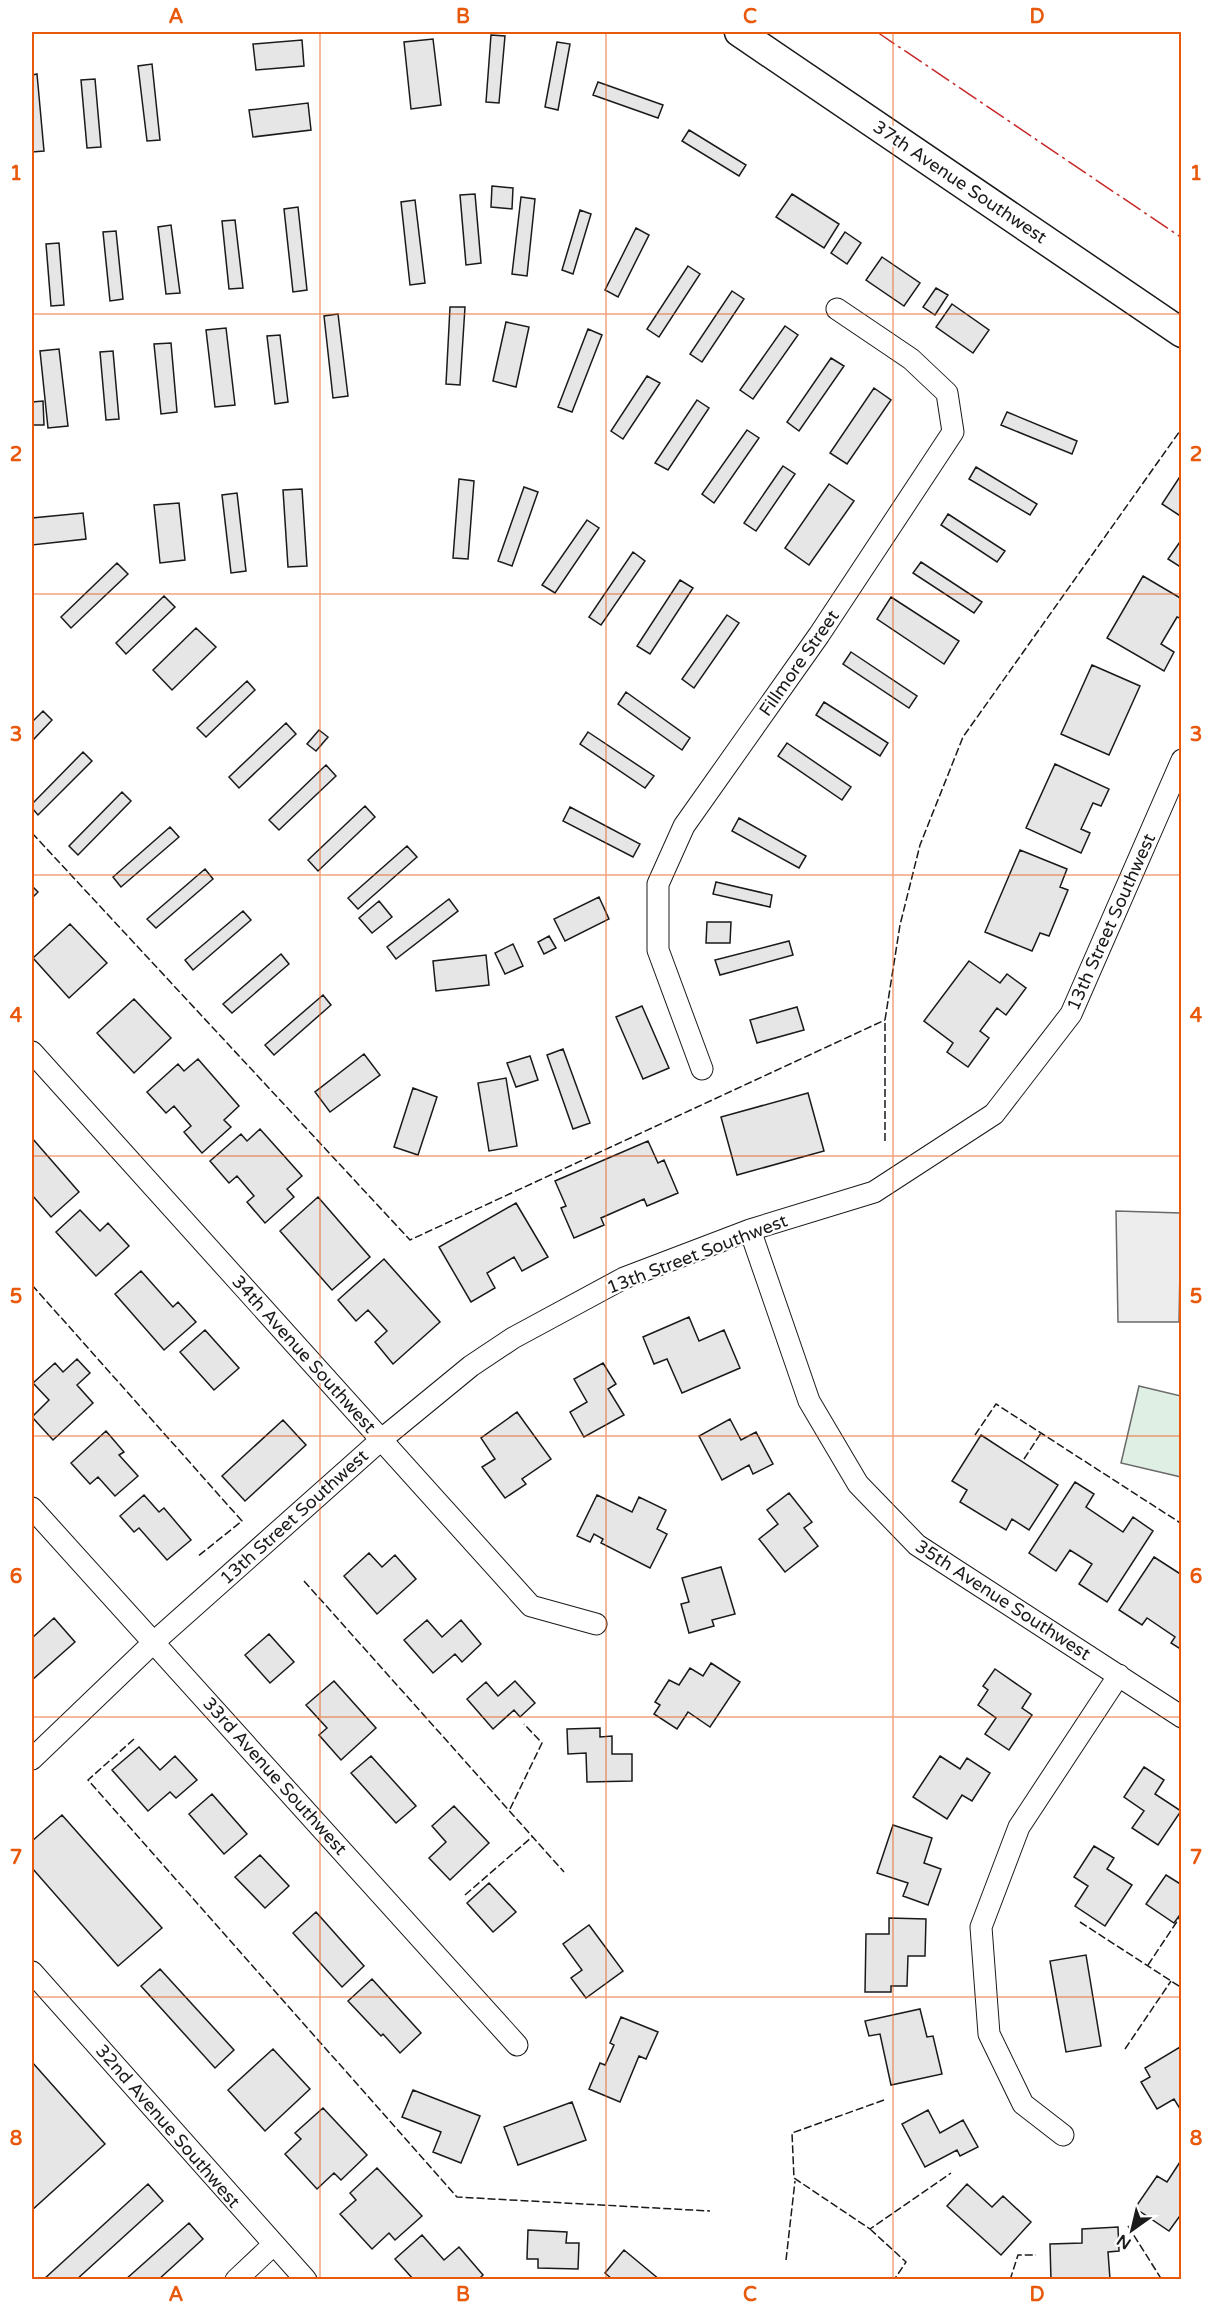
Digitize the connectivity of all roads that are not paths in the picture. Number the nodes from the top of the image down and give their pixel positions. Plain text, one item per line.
1 (739, 32) edge
2 (837, 309) dead end
3 (1182, 333) edge
4 (1182, 760) edge
5 (32, 1052) edge
6 (702, 1069) dead end
7 (750, 1230) junction
8 (382, 1439) junction
9 (32, 1508) edge
10 (596, 1624) dead end
11 (154, 1642) junction
12 (1119, 1675) junction
13 (1182, 1716) edge
14 (32, 1759) edge
15 (32, 1972) edge
16 (517, 2045) dead end
17 (1063, 2135) dead end
18 (273, 2245) junction
19 (236, 2280) edge
20 (306, 2280) edge

1 - 3 main road, 37th Avenue Southwest
2 - 6 street, Fillmore Street
4 - 7 street, 13th Street Southwest
5 - 8 street, 34th Avenue Southwest
7 - 8 street, 13th Street Southwest
7 - 12 street, 35th Avenue Southwest
8 - 10 street, 34th Avenue Southwest
8 - 11 street, 13th Street Southwest
9 - 11 street, 33rd Avenue Southwest
11 - 14 street, 13th Street Southwest
11 - 16 street, 33rd Avenue Southwest
12 - 13 street, 35th Avenue Southwest
12 - 17 street
15 - 18 street, 32nd Avenue Southwest
18 - 19 street
18 - 20 street, 32nd Avenue Southwest

